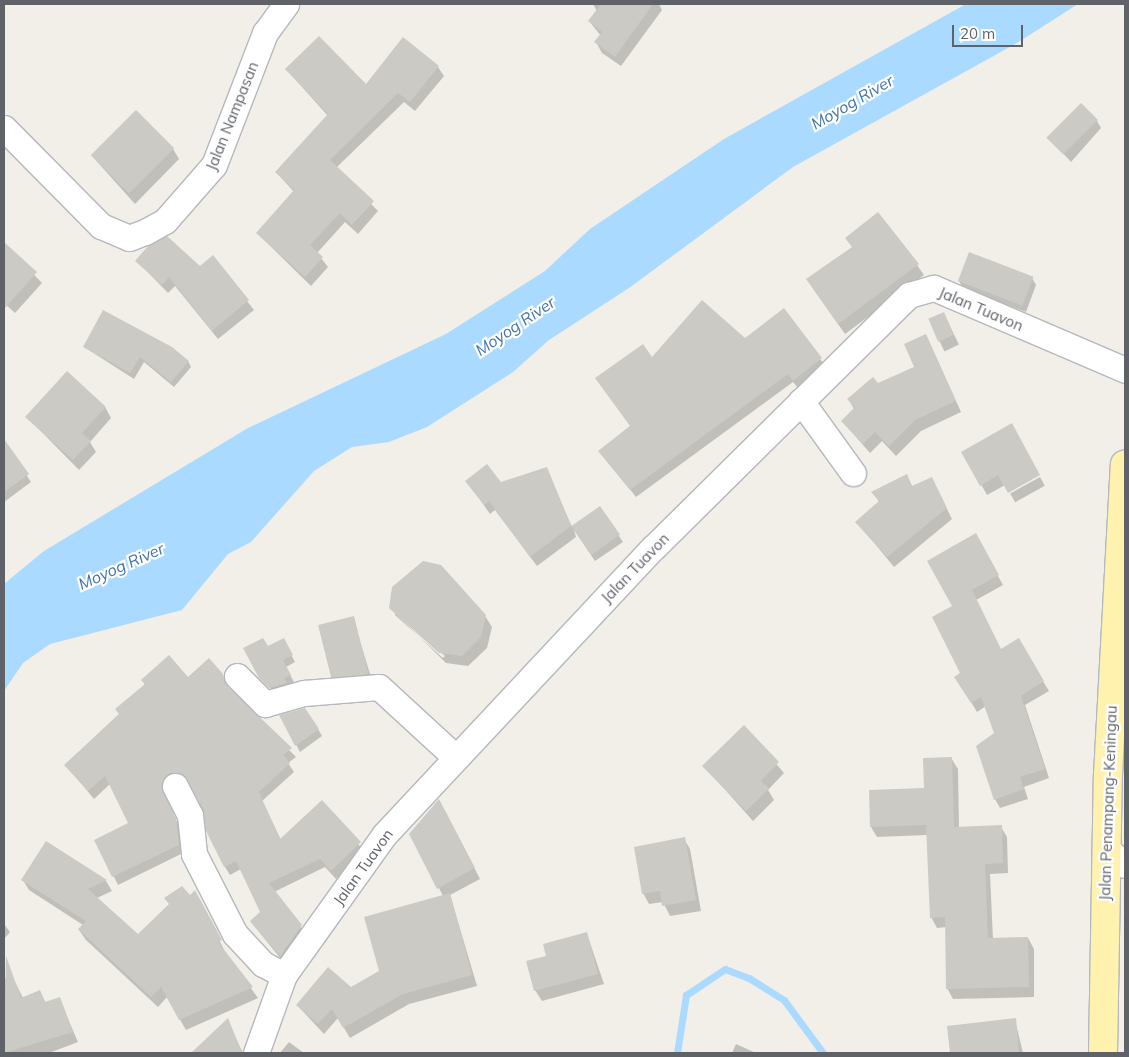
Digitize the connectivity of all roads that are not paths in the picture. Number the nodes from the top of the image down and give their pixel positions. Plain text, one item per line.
1 (286, 4) edge
2 (4, 128) edge
3 (1125, 370) edge
4 (801, 401) junction
5 (1125, 464) edge
6 (853, 473) dead end
7 (236, 676) dead end
8 (1119, 695) edge
9 (454, 756) junction
10 (175, 786) dead end
11 (1116, 857) edge
12 (284, 975) junction
13 (256, 1053) edge
14 (1103, 1053) edge

1 - 2 street, Jalan Nampasan
3 - 4 street, Jalan Tuavon
4 - 6 street
4 - 9 street, Jalan Tuavon
5 - 8 main road, Jalan Penampang-Keningau
7 - 9 street
8 - 11 main road, Jalan Penampang-Keningau
9 - 12 street, Jalan Tuavon
10 - 12 street
11 - 14 main road, Jalan Penampang-Keningau
12 - 13 street, Jalan Tuavon

